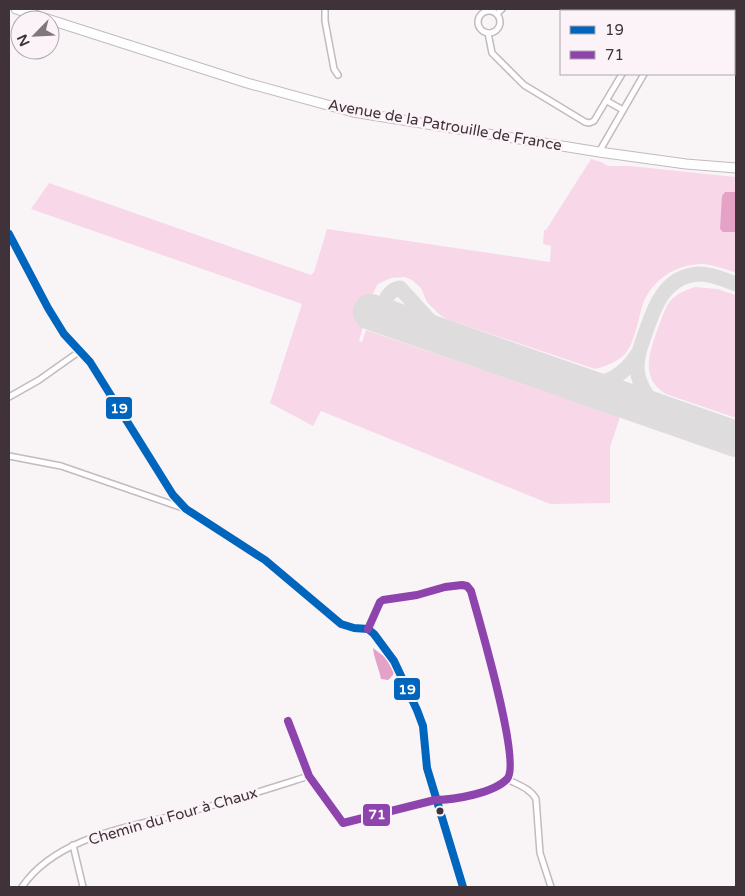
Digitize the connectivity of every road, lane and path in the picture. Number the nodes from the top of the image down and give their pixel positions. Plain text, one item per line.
1 (16, 9) edge
2 (324, 9) edge
3 (502, 9) edge
4 (497, 14) junction
5 (488, 33) junction
6 (338, 74) dead end
7 (621, 75) edge
8 (643, 75) edge
9 (607, 101) junction
10 (623, 110) junction
11 (599, 152) junction
12 (736, 168) edge
13 (9, 234) edge
14 (80, 351) junction
15 (9, 397) edge
16 (9, 456) edge
17 (186, 508) junction
18 (368, 629) junction
19 (288, 721) dead end
20 (309, 776) junction
21 (507, 780) junction
22 (435, 800) junction
23 (73, 845) junction
24 (22, 887) edge
25 (82, 887) edge
26 (463, 887) edge
27 (551, 887) edge

1 - 11 main road, Avenue de la Patrouille de France
2 - 6 street
3 - 4 street
4 - 5 street
4 - 5 street
5 - 9 street
7 - 9 street
8 - 10 street
9 - 10 street
10 - 11 street
11 - 12 main road, Avenue de la Patrouille de France
13 - 14 street
14 - 15 street
14 - 17 street
16 - 17 street
17 - 18 street
18 - 21 street
18 - 22 street
19 - 20 street
20 - 22 street
20 - 23 street, Chemin du Four à Chaux
21 - 22 street
21 - 27 street
22 - 26 street
23 - 24 street, Chemin du Four à Chaux
23 - 25 street

